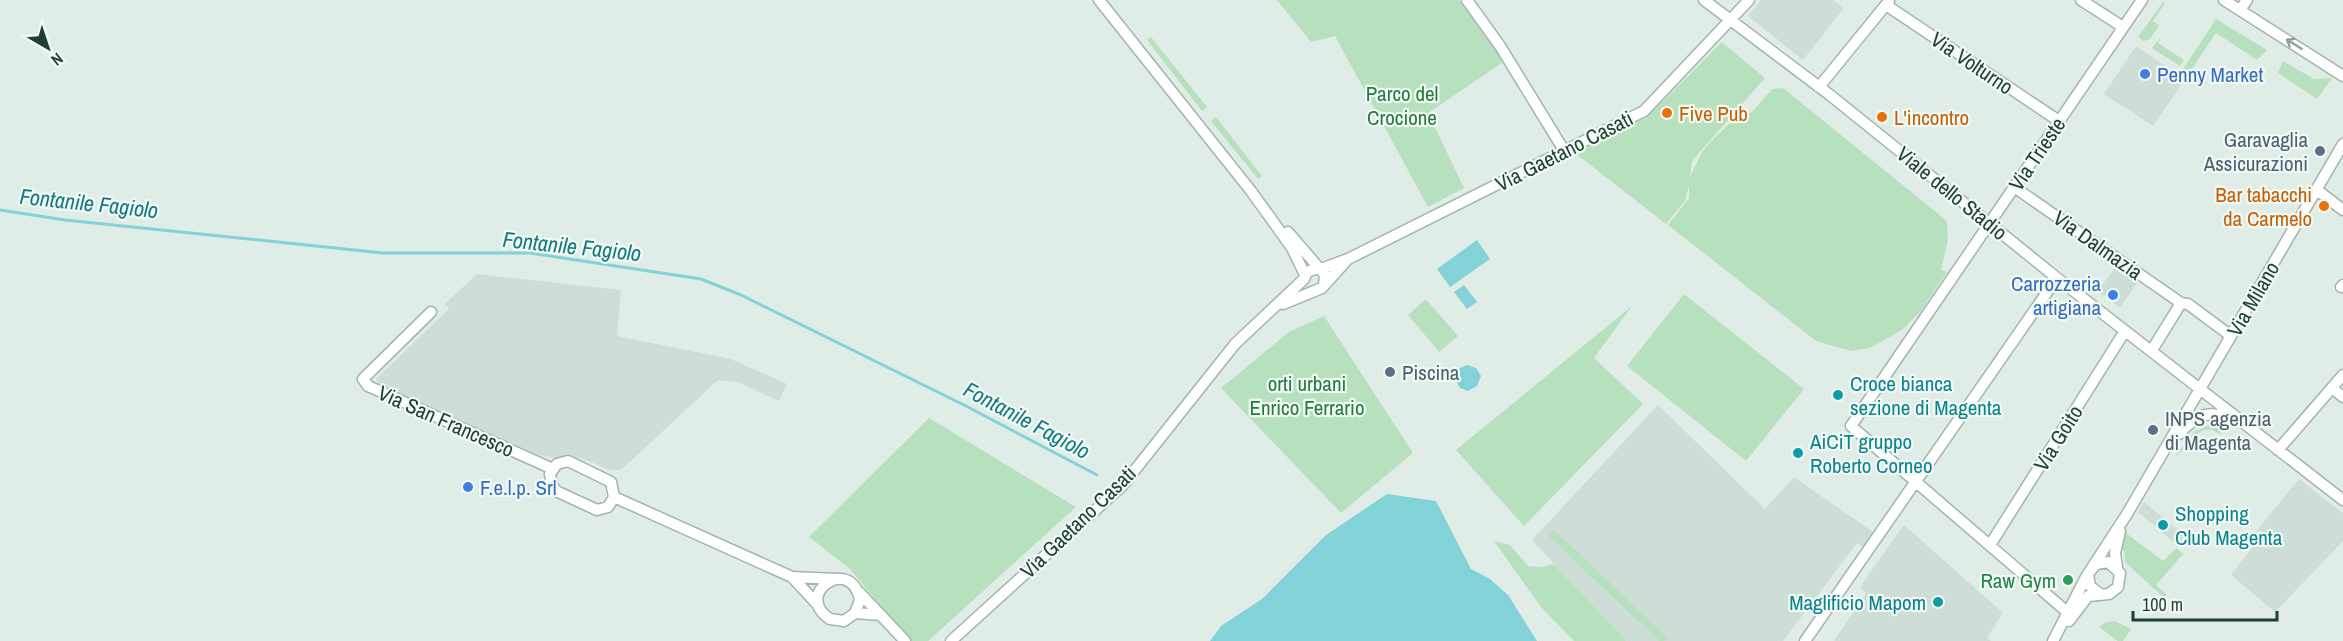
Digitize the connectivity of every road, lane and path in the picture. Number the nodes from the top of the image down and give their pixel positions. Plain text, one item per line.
1 (1099, 0) edge
2 (1467, 0) edge
3 (1704, 0) edge
4 (1749, 0) edge
5 (2081, 0) edge
6 (2142, 0) edge
7 (2224, 0) edge
8 (2247, 0) edge
9 (1888, 3) edge
10 (2240, 10) junction
11 (1730, 21) junction
12 (2123, 27) junction
13 (2343, 76) edge
14 (1819, 87) junction
15 (2059, 121) junction
16 (2343, 144) edge
17 (1565, 152) junction
18 (2014, 188) junction
19 (2317, 190) junction
20 (1251, 191) junction
21 (2343, 210) edge
22 (1990, 222) junction
23 (1348, 259) junction
24 (1319, 269) junction
25 (1304, 277) junction
26 (2057, 278) junction
27 (1319, 288) junction
28 (2181, 303) junction
29 (431, 312) dead end
30 (1267, 313) junction
31 (2125, 331) junction
32 (2231, 336) junction
33 (2152, 350) junction
34 (2343, 375) edge
35 (2200, 387) junction
36 (2332, 388) junction
37 (2343, 397) edge
38 (2237, 418) junction
39 (2278, 450) junction
40 (2163, 453) junction
41 (553, 469) junction
42 (1917, 482) junction
43 (615, 497) junction
44 (2343, 500) edge
45 (2127, 514) junction
46 (1990, 545) junction
47 (2117, 568) junction
48 (2090, 570) junction
49 (792, 577) junction
50 (837, 579) junction
51 (859, 592) junction
52 (2100, 594) junction
53 (818, 605) junction
54 (2066, 611) junction
55 (855, 614) junction
56 (881, 615) junction
57 (905, 641) edge
58 (951, 641) edge
59 (1805, 641) edge
60 (2054, 641) edge

1 - 20 street
2 - 17 street
3 - 11 street, Viale dello Stadio
4 - 11 street, Via Gaetano Casati
5 - 12 street
6 - 12 street, Via Trieste
7 - 10 street
8 - 10 street
9 - 14 street
9 - 15 street, Via Volturno
13 -> 10 street
11 - 14 street, Viale dello Stadio
11 - 17 street, Via Gaetano Casati
12 - 15 street, Via Trieste
14 - 22 street, Viale dello Stadio
15 - 18 street, Via Trieste
16 - 19 street, Via Milano
17 - 23 street, Via Gaetano Casati
18 - 22 street, Via Trieste
18 - 28 street, Via Dalmazia
19 - 21 street
19 - 32 street, Via Milano
20 - 24 street
20 - 25 street
22 - 26 street, Viale dello Stadio
22 - 42 street, Via Trieste
23 - 24 street, Via Gaetano Casati
23 - 27 street, Via Gaetano Casati
24 - 25 street, Via Gaetano Casati
24 - 27 street
25 - 27 street
25 - 30 street, Via Gaetano Casati
26 - 31 street, Viale dello Stadio
26 - 42 street
27 - 30 street, Via Gaetano Casati
28 - 32 street, Via Dalmazia
28 - 33 street
29 - 41 street, Via San Francesco
30 - 58 street, Via Gaetano Casati
31 - 33 street, Viale dello Stadio
31 - 46 street, Via Goito
32 - 35 street, Via Milano
33 - 35 street, Viale dello Stadio
34 - 36 street
35 - 38 street, Viale dello Stadio
35 - 40 street, Via Milano
36 - 37 street
36 - 39 street
38 - 39 street, Viale dello Stadio
38 - 40 street, Via Milano
39 - 44 street, Viale dello Stadio
40 - 45 street, Via Milano
41 - 43 street
41 - 43 street
42 - 46 street
42 - 59 street
43 - 49 street
45 - 47 street, Via Milano
45 - 48 street, Via Milano
46 - 54 street
47 - 48 street
47 - 52 street
48 - 52 street
48 - 54 street, Via Milano
49 - 50 street
49 - 53 street
50 - 51 street
50 - 53 street
51 - 55 street
51 - 56 street
52 - 60 street, Via Milano
53 - 55 street
54 - 60 street, Via Milano
55 - 56 street
56 - 57 street

